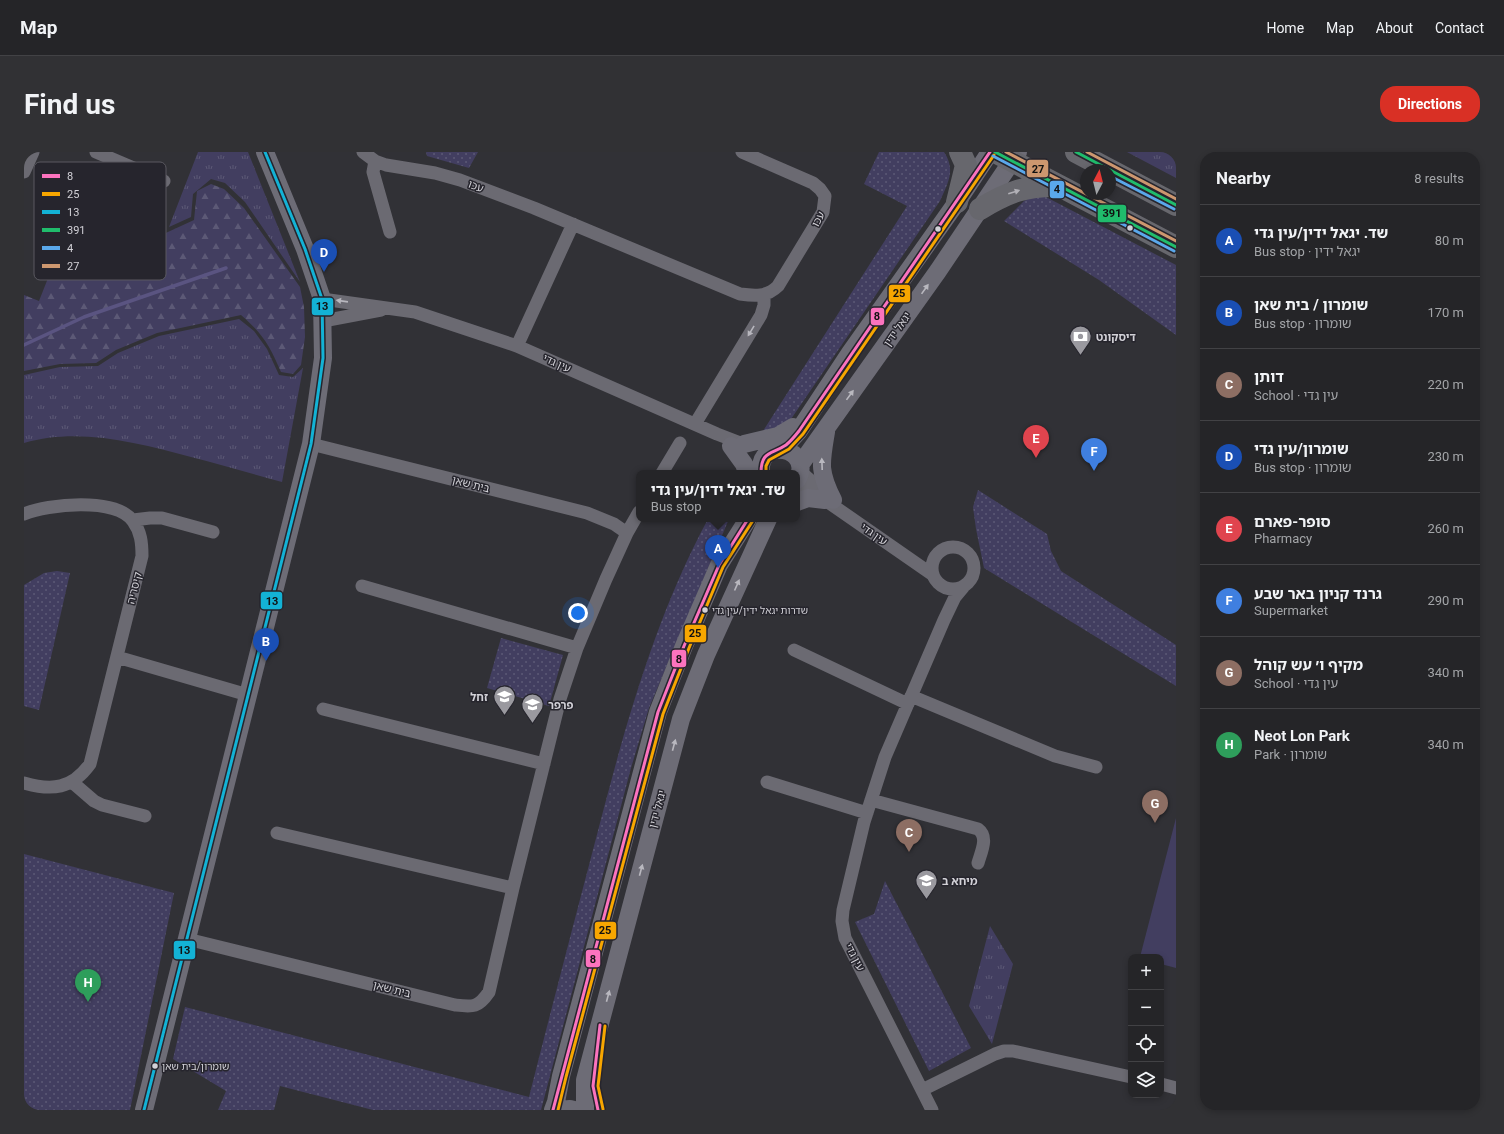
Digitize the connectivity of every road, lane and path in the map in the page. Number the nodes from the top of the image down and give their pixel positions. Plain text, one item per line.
1 (33, 152) edge
2 (96, 152) edge
3 (265, 152) edge
4 (363, 152) edge
5 (742, 152) edge
6 (960, 152) edge
7 (990, 152) edge
8 (1076, 152) edge
9 (1088, 152) edge
10 (1008, 155) edge
11 (375, 161) junction
12 (119, 162) edge
13 (1098, 164) edge
14 (1102, 164) edge
15 (24, 172) edge
16 (1116, 174) edge
17 (1060, 186) junction
18 (957, 202) junction
19 (1176, 205) edge
20 (980, 209) junction
21 (573, 224) junction
22 (390, 232) dead end
23 (1176, 247) edge
24 (764, 295) junction
25 (322, 298) junction
26 (390, 308) junction
27 (323, 321) junction
28 (517, 346) junction
29 (808, 417) junction
30 (695, 424) junction
31 (827, 427) junction
32 (680, 443) dead end
33 (311, 444) junction
34 (737, 445) junction
35 (774, 451) junction
36 (664, 470) edge
37 (753, 470) edge
38 (757, 470) edge
39 (798, 470) edge
40 (800, 474) edge
41 (800, 477) edge
42 (800, 501) edge
43 (834, 504) junction
44 (24, 514) edge
45 (636, 517) edge
46 (133, 520) junction
47 (738, 522) edge
48 (761, 522) edge
49 (762, 522) edge
50 (213, 532) dead end
51 (627, 532) junction
52 (904, 555) junction
53 (936, 555) junction
54 (719, 565) junction
55 (936, 579) junction
56 (965, 585) junction
57 (362, 586) dead end
58 (944, 620) junction
59 (577, 648) junction
60 (794, 650) dead end
61 (117, 657) junction
62 (248, 694) junction
63 (909, 700) junction
64 (323, 709) dead end
65 (544, 764) junction
66 (1096, 767) dead end
67 (72, 782) junction
68 (767, 782) dead end
69 (24, 783) edge
70 (869, 806) junction
71 (145, 816) dead end
72 (277, 833) dead end
73 (978, 863) dead end
74 (513, 888) junction
75 (187, 939) junction
76 (598, 1034) junction
77 (1128, 1076) edge
78 (1164, 1085) edge
79 (1176, 1088) edge
80 (922, 1090) junction
81 (144, 1110) edge
82 (552, 1110) edge
83 (559, 1110) edge
84 (574, 1110) edge
85 (586, 1110) edge
86 (598, 1110) edge
87 (932, 1110) edge

1 - 15 street
2 - 12 street
3 - 25 main road
4 - 11 street, עכו
5 - 24 street, עכו
6 - 18 highway
7 - 18 main road
8 - 13 highway
9 - 14 highway
10 - 17 highway
10 - 20 main road, יגאל ידין
11 - 21 street, עכו
11 - 22 street
16 - 19 highway
20 -> 17 highway
17 - 23 highway
18 - 29 main road
31 -> 20 main road, יגאל ידין
21 - 24 street, עכו
21 - 28 street
24 -> 30 street
26 -> 25 street, עין גדי
25 - 27 main road
26 - 27 street, עין גדי
26 - 28 street, עין גדי
27 - 33 main road
28 - 30 street, עין גדי
29 - 34 main road
29 - 35 main road
30 - 34 street, עין גדי
31 - 40 main road, יגאל ידין
43 -> 31 main road
32 - 36 street
33 - 51 street, בית שאן
33 - 62 main road
34 - 35 street, עין גדי
34 - 37 main road
35 - 38 main road
35 - 39 main road
41 - 43 street, עין גדי
42 - 43 main road
43 - 52 street, עין גדי
44 - 46 street
45 - 51 street, בית שאן
46 - 50 street
46 - 61 street, קיסריה
47 - 54 main road
48 - 54 main road, יגאל ידין
76 -> 49 main road, יגאל ידין
51 - 59 street, בית שאן
52 - 53 street, עין גדי
52 - 55 street, עין גדי
53 - 55 street
53 - 56 street
54 - 82 main road, יגאל ידין
55 - 56 street
55 - 58 street, עין גדי
56 - 58 street, עין גדי
57 - 59 street
58 - 63 street, עין גדי
59 - 65 street, בית שאן
60 - 63 street
61 - 62 street
61 - 67 street, קיסריה
62 - 75 main road
63 - 66 street
63 - 70 street, עין גדי
64 - 65 street
65 - 74 street, בית שאן
67 - 69 street
67 - 71 street
68 - 70 street
70 - 73 street
70 - 80 street, עין גדי
72 - 74 street
74 - 75 street, בית שאן
75 - 81 main road
76 - 85 main road, יגאל ידין
76 - 86 main road
77 - 80 street
78 - 79 street
80 - 87 street, עין גדי
83 - 84 main road

